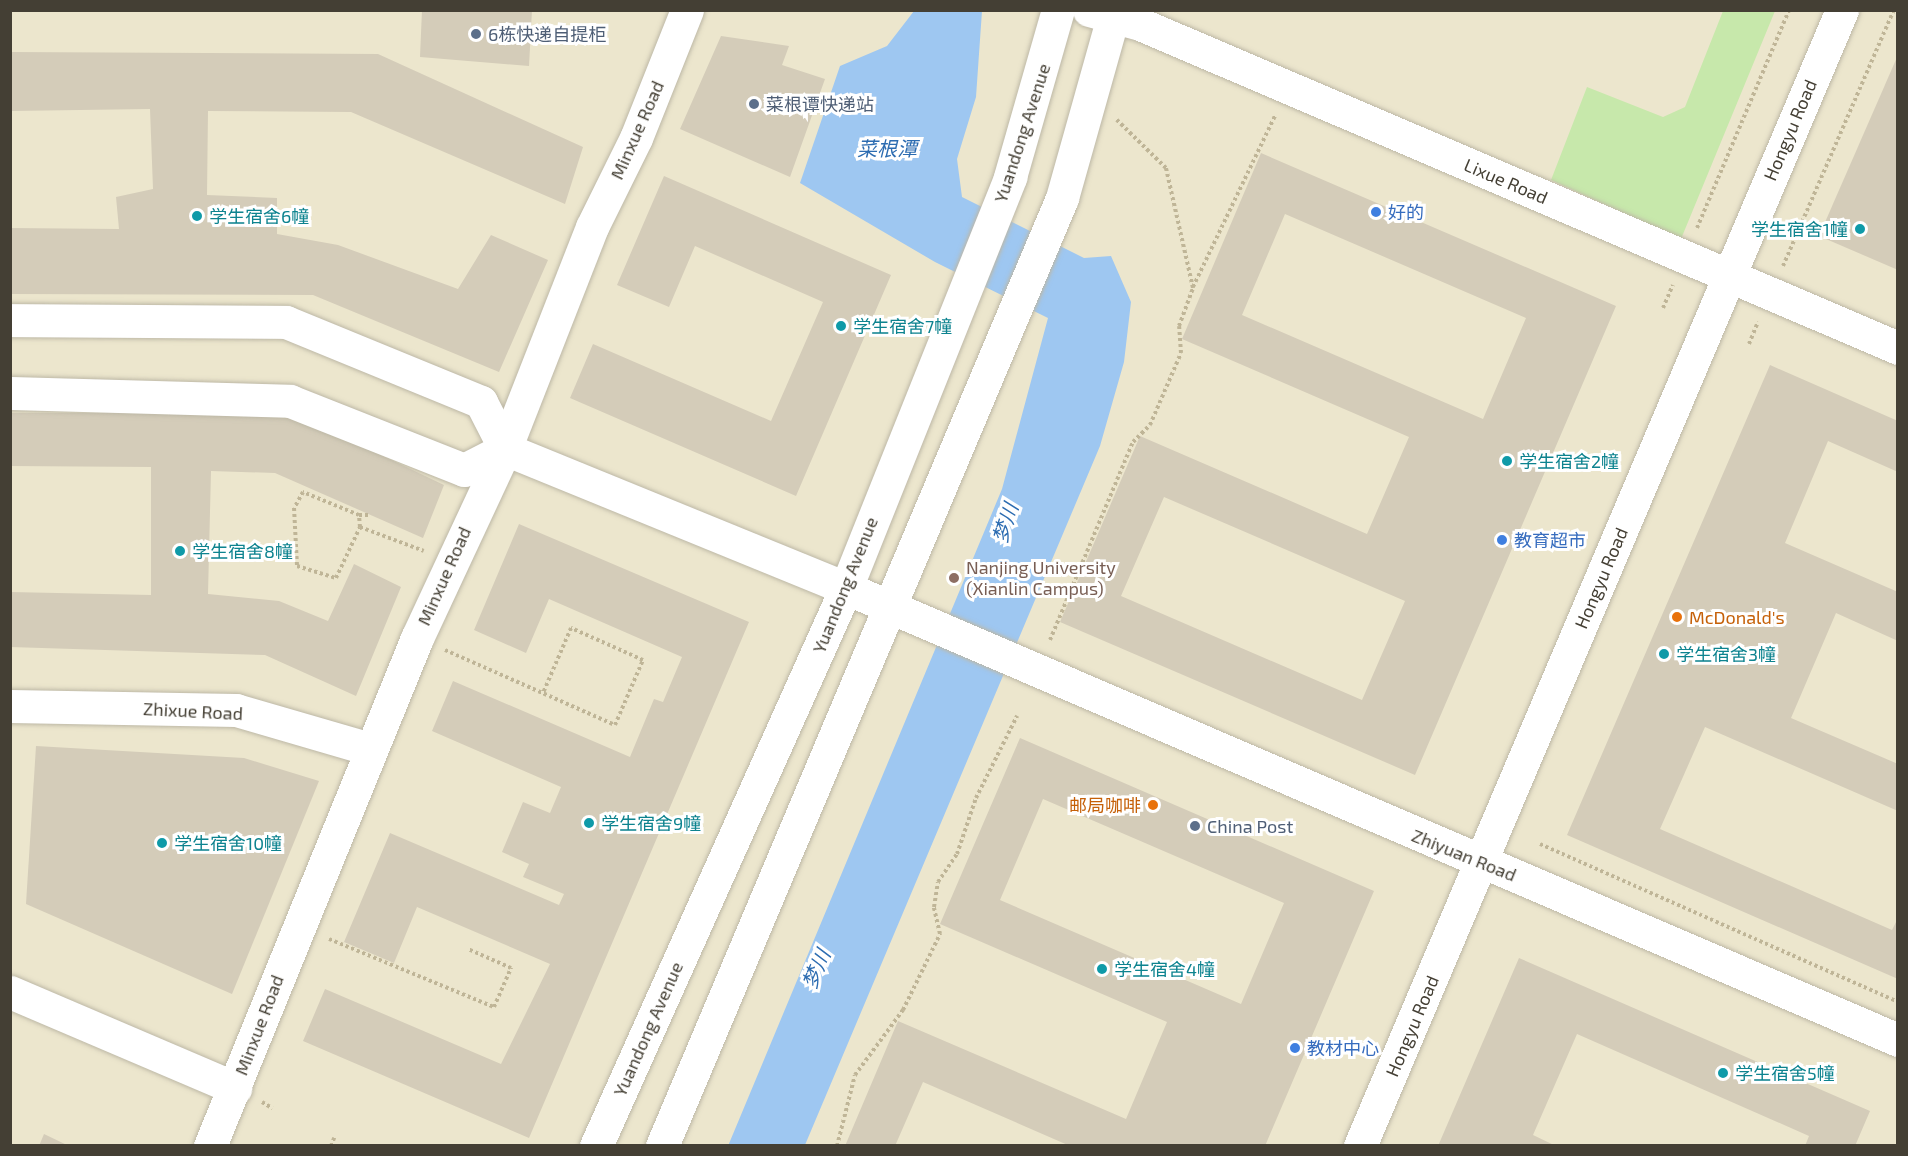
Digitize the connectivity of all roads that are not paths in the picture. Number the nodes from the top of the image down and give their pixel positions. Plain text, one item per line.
1 (687, 10) edge
2 (1058, 10) edge
3 (1842, 10) edge
4 (1106, 12) edge
5 (1728, 277) junction
6 (10, 320) edge
7 (1898, 348) edge
8 (10, 393) edge
9 (505, 449) junction
10 (846, 588) junction
11 (891, 609) junction
12 (10, 706) edge
13 (370, 749) junction
14 (1482, 862) junction
15 (10, 992) edge
16 (1898, 1040) edge
17 (235, 1088) junction
18 (210, 1146) edge
19 (596, 1146) edge
20 (663, 1146) edge
21 (1360, 1146) edge

1 - 9 street, Minxue Road
2 - 10 street, Yuandong Avenue
3 - 5 street, Hongyu Road
4 - 5 street, Lixue Road
4 - 11 street
5 - 7 street, Lixue Road
5 - 14 street, Hongyu Road
6 - 9 street
8 - 9 street
9 - 10 street, Zhiyuan Road
9 - 13 street, Minxue Road
10 - 11 street, Zhiyuan Road
10 - 19 street, Yuandong Avenue
11 - 14 street, Zhiyuan Road
11 - 20 street
12 - 13 street, Zhixue Road
13 - 17 street, Minxue Road
14 - 16 street, Zhiyuan Road
14 - 21 street, Hongyu Road
15 - 17 street
17 - 18 street, Minxue Road

